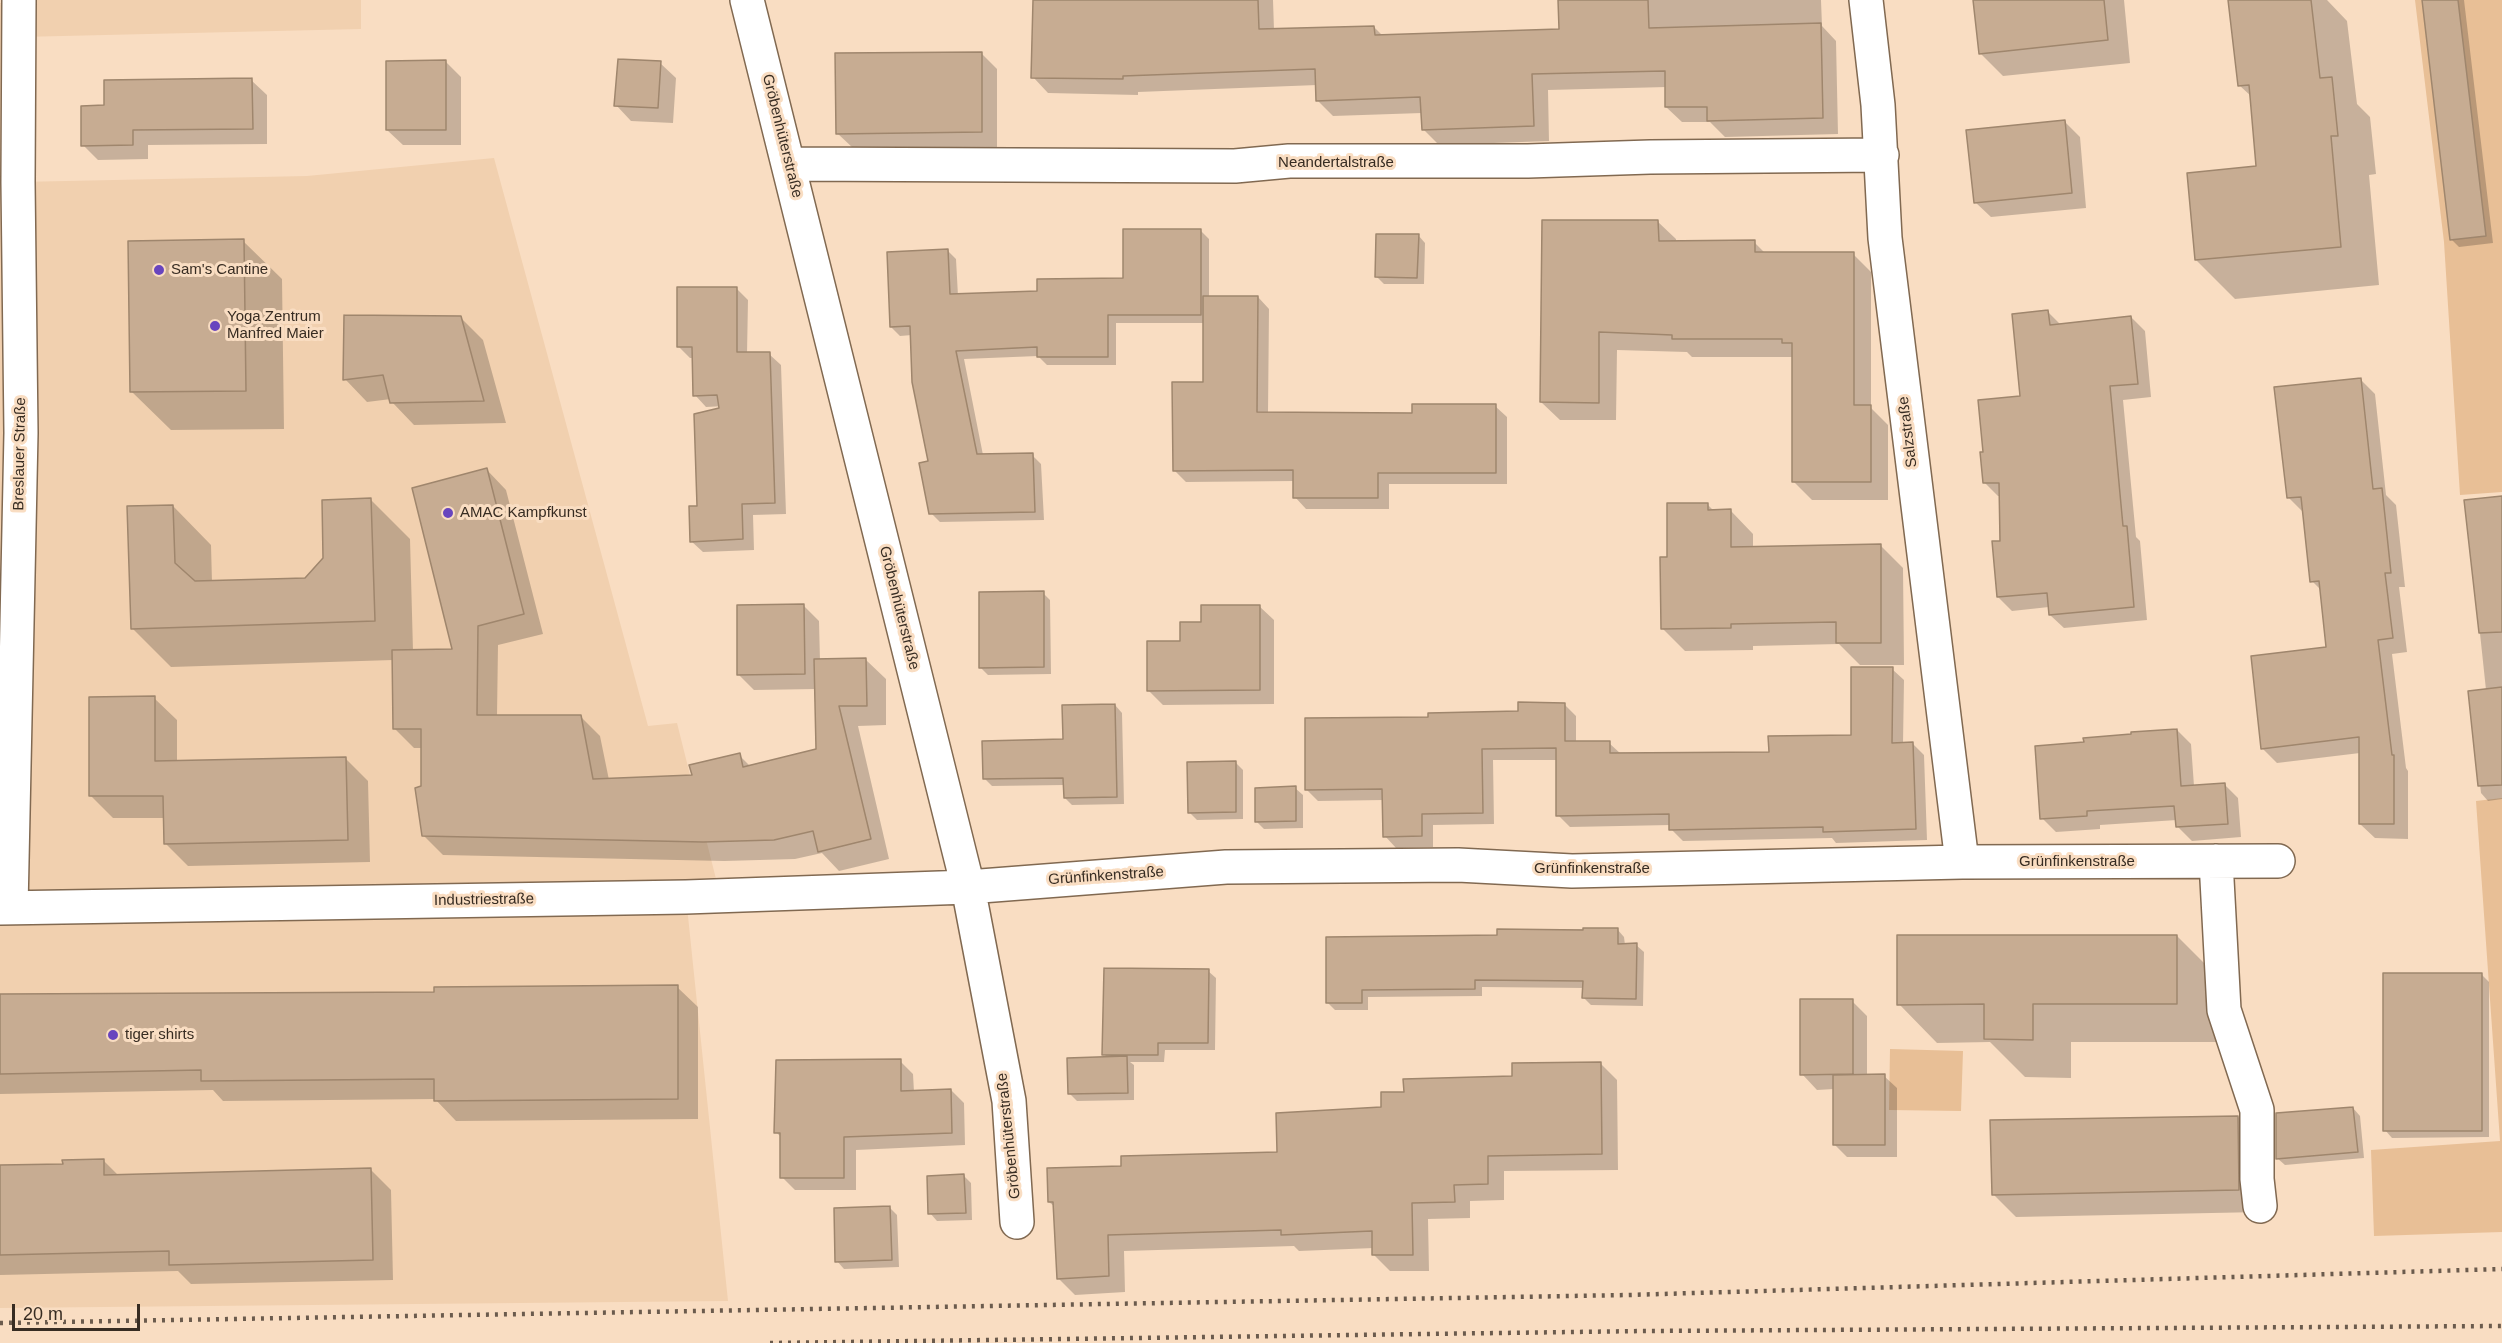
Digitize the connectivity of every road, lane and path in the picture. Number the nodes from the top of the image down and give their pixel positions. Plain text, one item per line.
1 (19, 0) edge
2 (747, 0) edge
3 (1866, 0) edge
4 (1882, 155) junction
5 (789, 164) junction
6 (2216, 861) junction
7 (2278, 861) dead end
8 (1962, 862) junction
9 (968, 887) junction
10 (5, 908) edge
11 (2260, 1206) dead end
12 (1017, 1222) dead end

1 - 10 street, Breslauer Straße
2 - 5 street, Gröbenhüterstraße
3 - 4 street, Salzstraße
4 - 5 street, Neandertalstraße
4 - 8 street, Salzstraße
5 - 9 street, Gröbenhüterstraße
6 - 7 street, Grünfinkenstraße
6 - 8 street, Grünfinkenstraße
6 - 11 street
8 - 9 street, Grünfinkenstraße
9 - 10 street, Industriestraße
9 - 12 street, Gröbenhüterstraße

